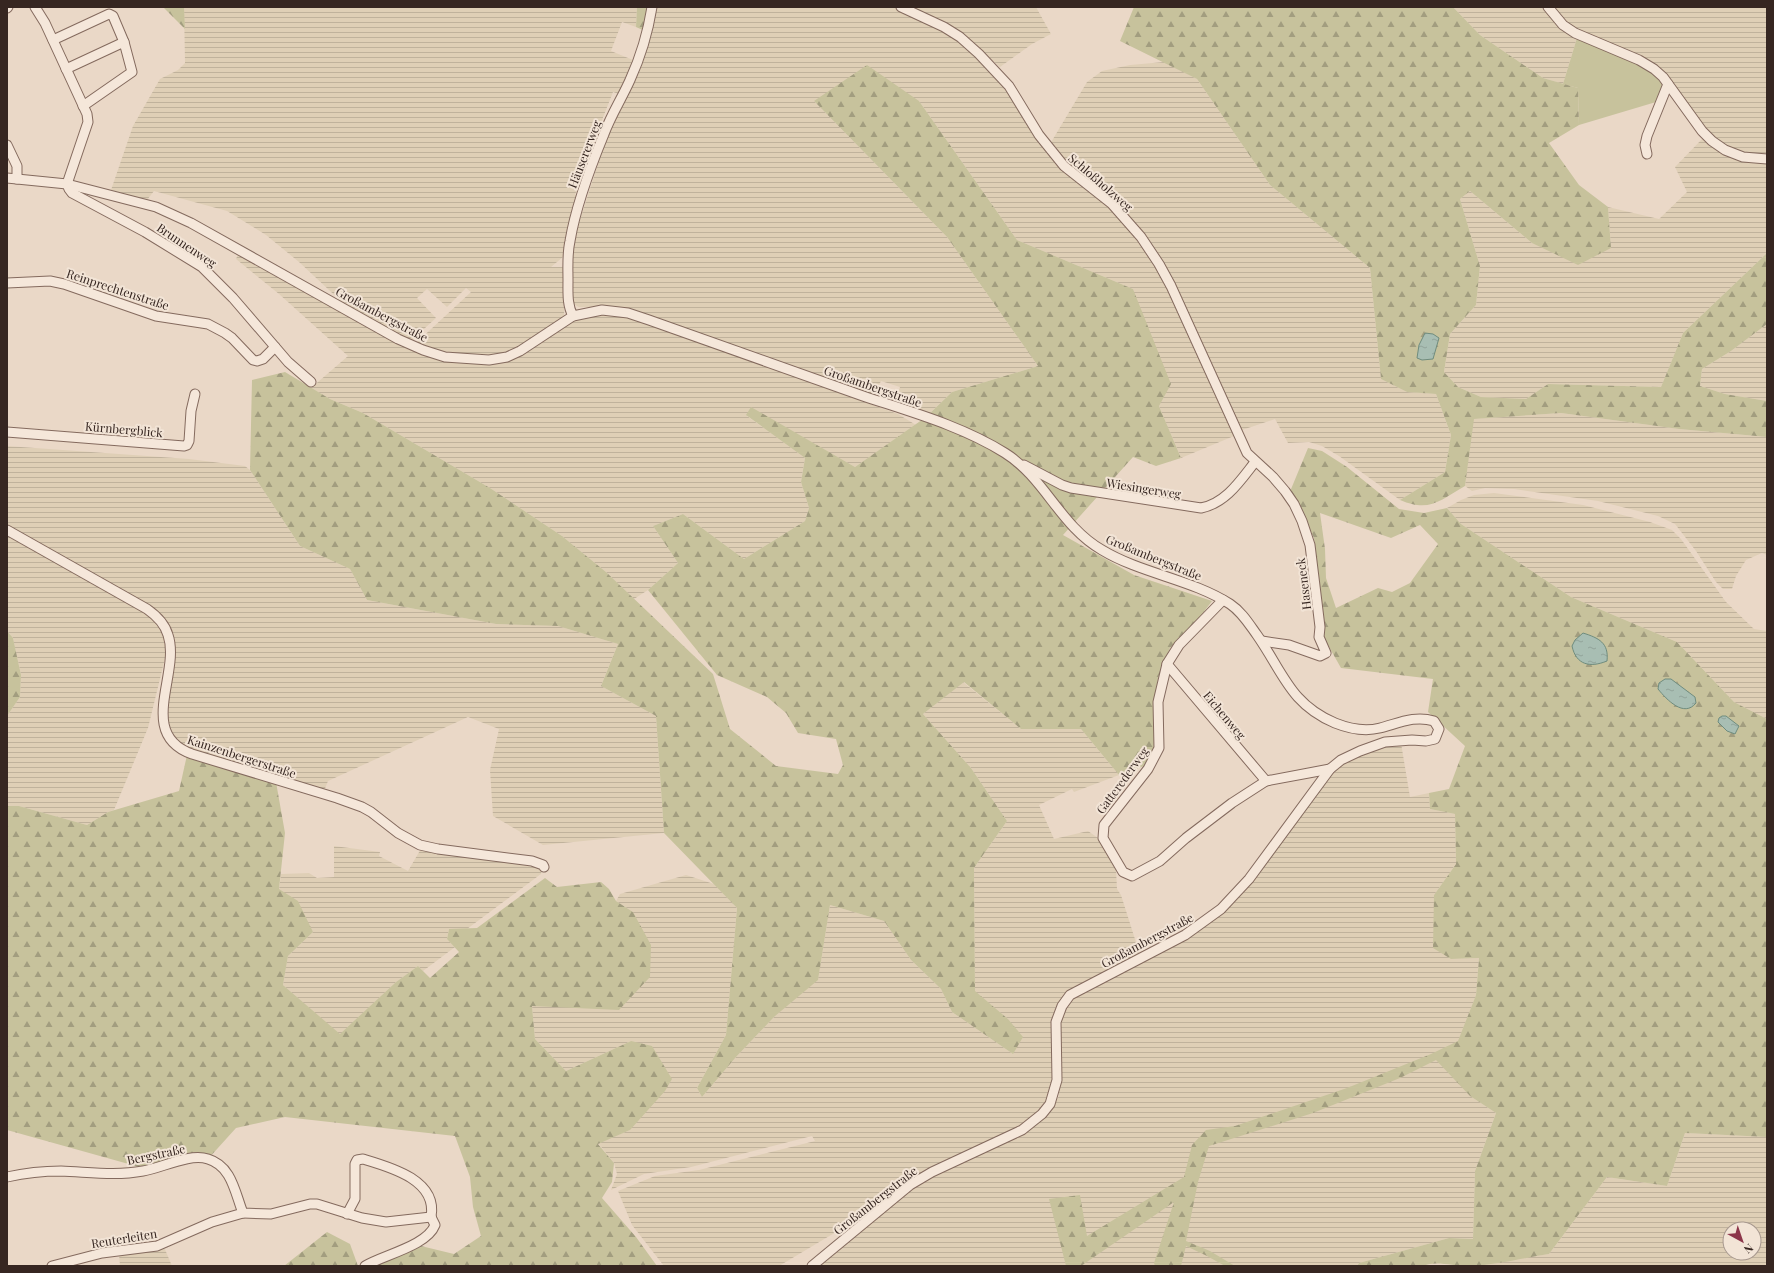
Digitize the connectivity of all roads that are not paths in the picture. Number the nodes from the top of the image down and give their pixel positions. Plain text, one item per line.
1 (35, 7) edge
2 (652, 7) edge
3 (900, 7) edge
4 (1548, 7) edge
5 (53, 40) junction
6 (124, 42) junction
7 (66, 69) junction
8 (1668, 84) junction
9 (83, 106) junction
10 (7, 144) edge
11 (1647, 154) dead end
12 (1767, 159) edge
13 (7, 178) edge
14 (17, 179) junction
15 (67, 184) junction
16 (7, 283) edge
17 (573, 316) junction
18 (275, 347) junction
19 (311, 382) dead end
20 (195, 394) dead end
21 (7, 432) edge
22 (1018, 461) junction
23 (1255, 462) junction
24 (7, 530) edge
25 (1223, 600) junction
26 (1262, 641) junction
27 (1167, 664) junction
28 (1330, 769) junction
29 (1266, 780) junction
30 (544, 867) dead end
31 (7, 1177) edge
32 (243, 1213) junction
33 (347, 1214) junction
34 (431, 1217) junction
35 (52, 1266) edge
36 (365, 1266) edge
37 (812, 1266) edge

1 - 5 street
2 - 17 street, Häusererweg
3 - 23 street, Schloßholzweg
4 - 8 street
5 - 6 street
5 - 7 street
6 - 7 street
6 - 9 street
7 - 9 street
8 - 11 street
8 - 12 street
9 - 15 street
10 - 14 street
13 - 14 street, Großambergstraße
14 - 15 street, Großambergstraße
15 - 17 street, Großambergstraße
15 - 18 street, Brunnenweg
16 - 18 street, Reinprechtenstraße
17 - 22 street, Großambergstraße
18 - 19 street, Brunnenweg
20 - 21 street, Kürnbergblick
22 - 23 street, Wiesingerweg
22 - 25 street, Großambergstraße
23 - 26 street, Haseneck
24 - 30 street, Kainzenbergerstraße
25 - 26 street, Großambergstraße
25 - 27 street, Gatterederweg
26 - 28 street, Großambergstraße
27 - 29 street, Eichenweg
27 - 29 street, Gatterederweg
28 - 29 street, Gatterederweg
28 - 37 street, Großambergstraße
31 - 32 street, Bergstraße
32 - 33 street
32 - 35 street, Reuterleiten
33 - 34 street
33 - 34 street
34 - 36 street

